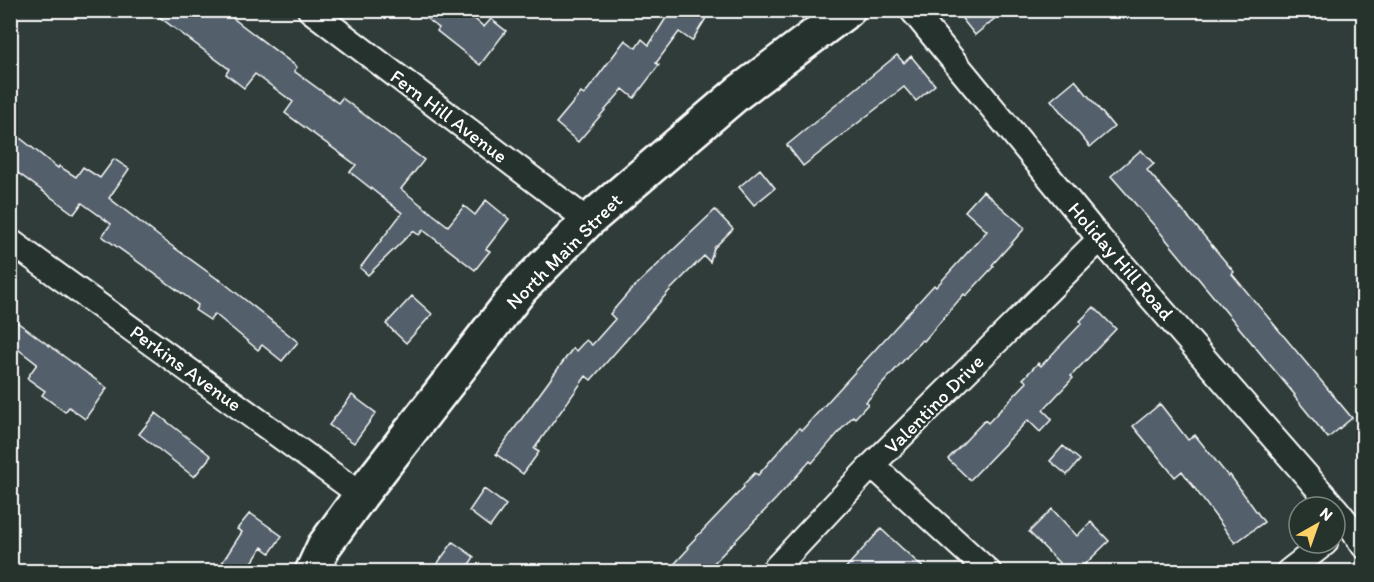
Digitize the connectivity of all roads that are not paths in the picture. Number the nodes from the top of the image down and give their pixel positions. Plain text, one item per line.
1 (310, 10) edge
2 (848, 10) edge
3 (912, 10) edge
4 (588, 221) junction
5 (1100, 239) junction
6 (10, 241) edge
7 (872, 465) junction
8 (362, 495) junction
9 (1318, 495) edge
10 (1347, 528) edge
11 (1364, 546) edge
12 (1310, 555) edge
13 (312, 572) edge
14 (772, 572) edge
15 (989, 572) edge
16 (1288, 572) edge

1 - 4 street, Fern Hill Avenue
2 - 4 main road, North Main Street
3 - 5 street, Holiday Hill Road
4 - 8 main road, North Main Street
5 - 7 street, Valentino Drive
5 - 9 street, Holiday Hill Road
6 - 8 street, Perkins Avenue
7 - 14 street, Valentino Drive
7 - 15 street
8 - 13 main road, North Main Street
10 - 11 street, Holiday Hill Road
12 - 16 street

